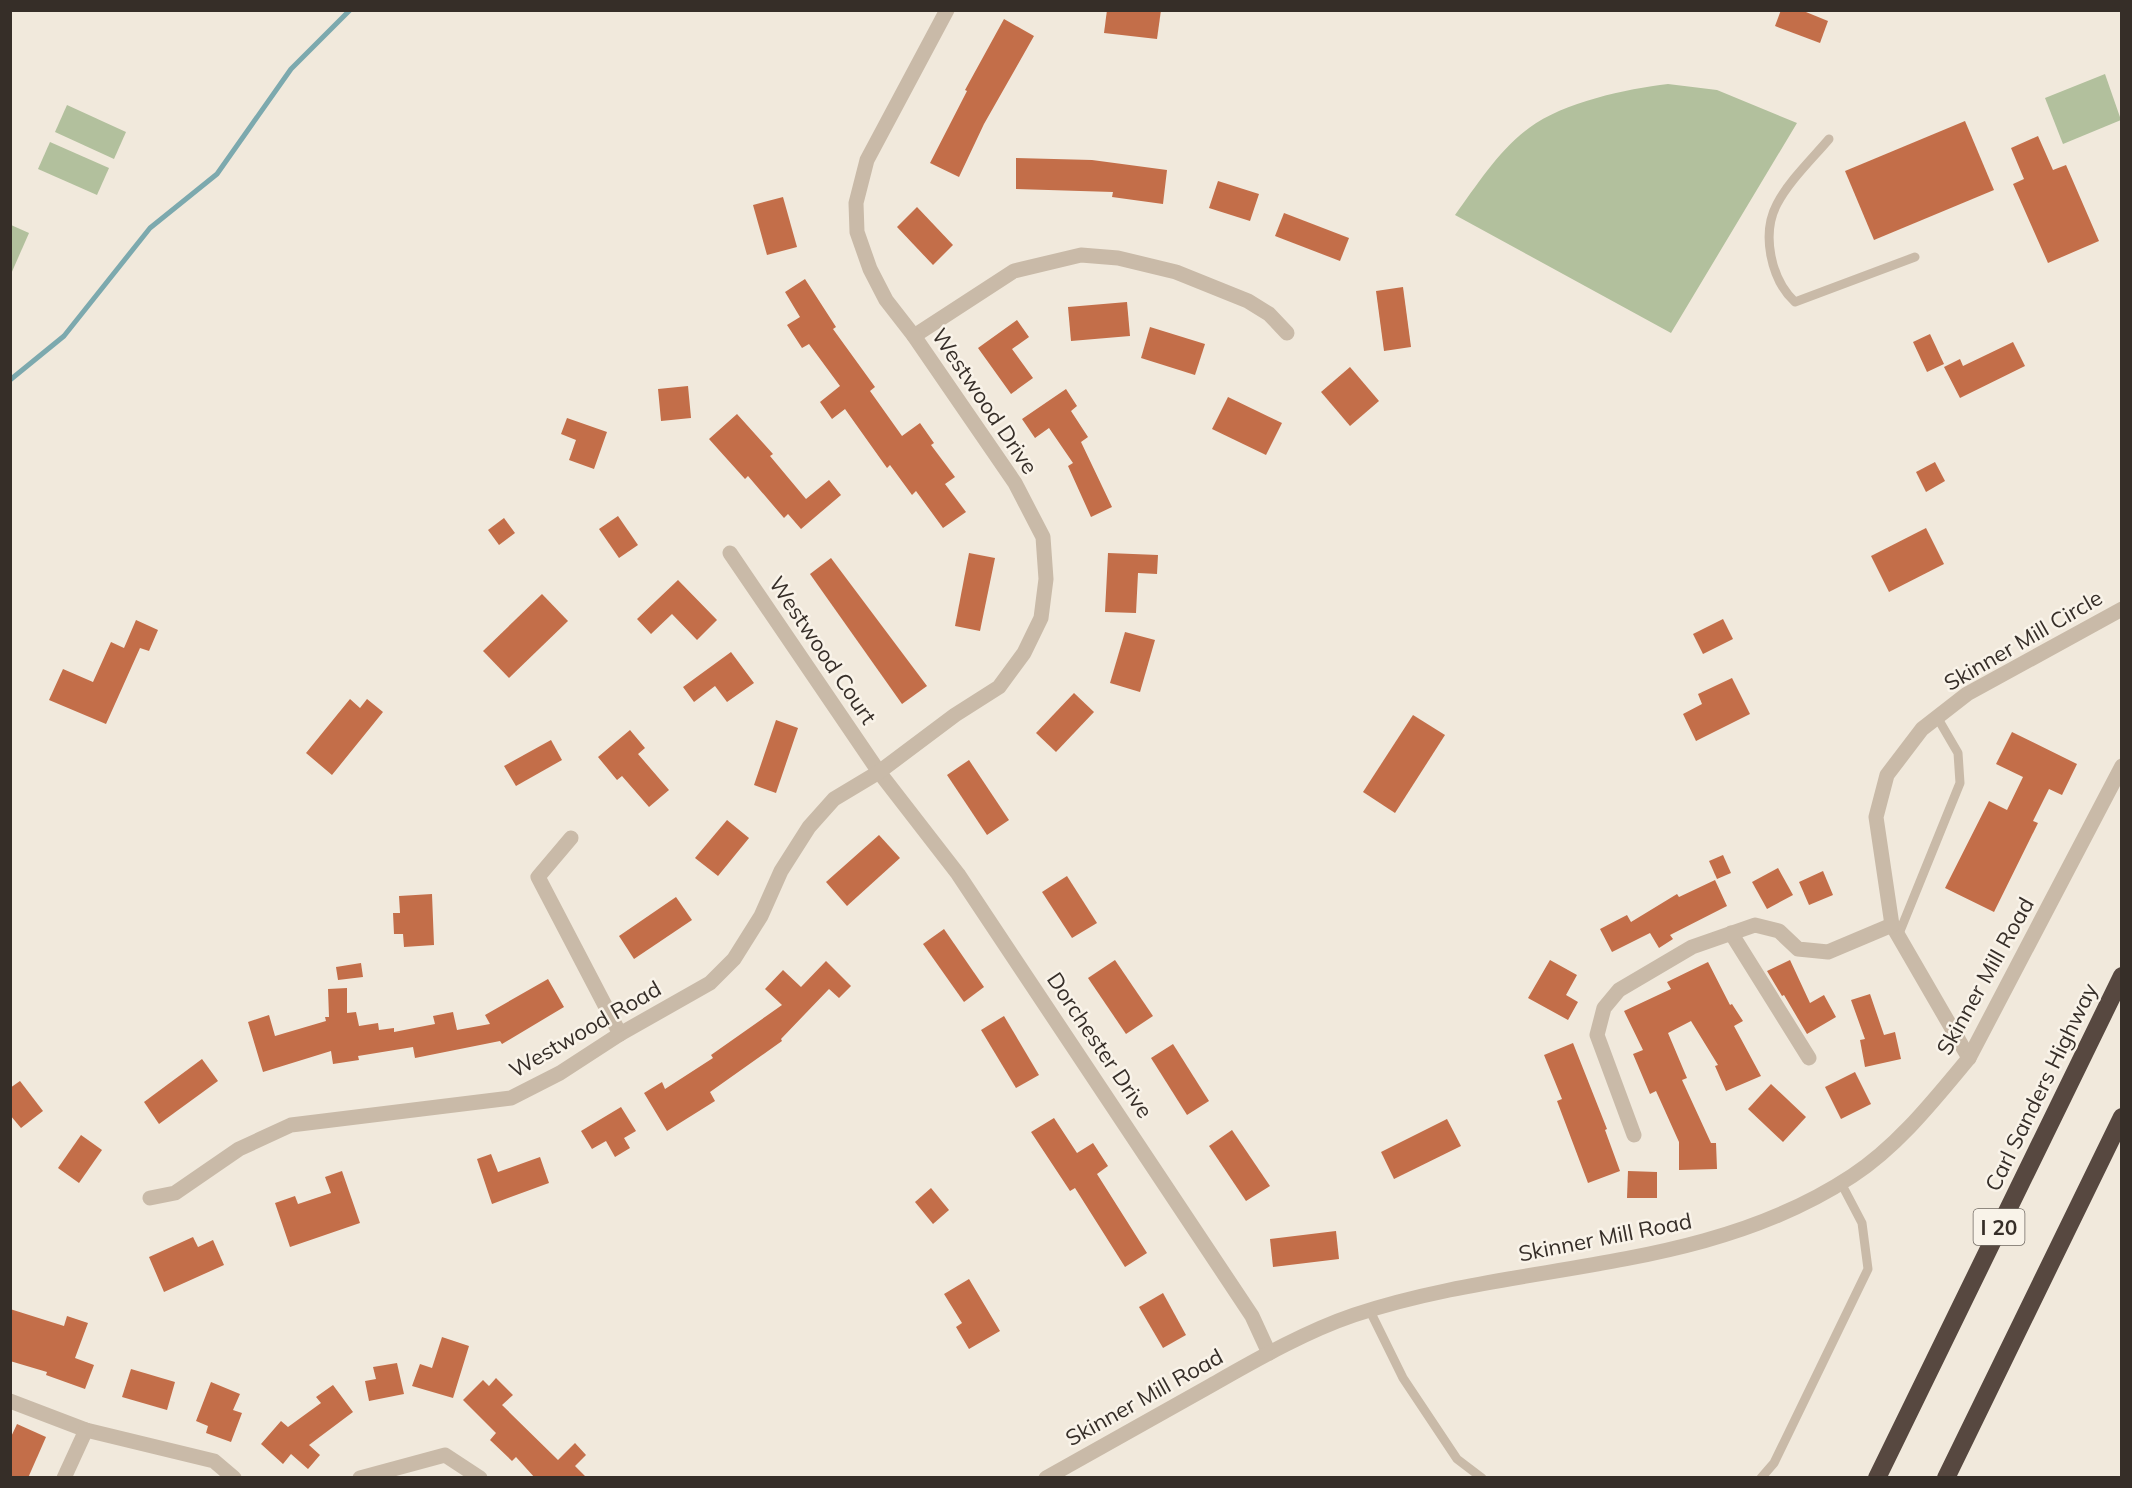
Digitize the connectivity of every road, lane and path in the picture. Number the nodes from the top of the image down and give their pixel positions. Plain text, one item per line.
1 (947, 10) edge
2 (1829, 139) dead end
3 (1915, 257) dead end
4 (1287, 333) dead end
5 (914, 336) junction
6 (730, 553) dead end
7 (2121, 609) edge
8 (1937, 717) junction
9 (2121, 766) edge
10 (879, 772) junction
11 (571, 838) dead end
12 (1895, 930) junction
13 (1731, 933) junction
14 (2121, 976) edge
15 (620, 1034) junction
16 (1809, 1058) dead end
17 (1969, 1058) junction
18 (2121, 1117) edge
19 (1634, 1135) dead end
20 (1841, 1183) junction
21 (150, 1198) dead end
22 (1370, 1311) junction
23 (1269, 1353) junction
24 (10, 1401) edge
25 (86, 1430) junction
26 (64, 1478) edge
27 (234, 1478) edge
28 (360, 1478) edge
29 (480, 1478) edge
30 (1046, 1478) edge
31 (1482, 1478) edge
32 (1761, 1478) edge
33 (1877, 1478) edge
34 (1946, 1478) edge

1 - 5 street, Westwood Drive
2 - 3 lane
4 - 5 street
5 - 10 street, Westwood Drive
6 - 10 street, Westwood Court
7 - 8 street, Skinner Mill Circle
8 - 12 lane
8 - 12 street, Skinner Mill Circle
9 - 17 street, Skinner Mill Road
10 - 15 street, Westwood Road
10 - 23 street, Dorchester Drive
11 - 15 street
12 - 13 street
12 - 17 street, Skinner Mill Circle
13 - 16 street
13 - 19 street
14 - 33 highway, Carl Sanders Highway / I 20
15 - 21 street, Westwood Road
17 - 20 street, Skinner Mill Road
18 - 34 highway, I 20
20 - 22 street, Skinner Mill Road
20 - 32 lane
22 - 23 street, Skinner Mill Road
22 - 31 lane
23 - 30 street, Skinner Mill Road
24 - 25 street
25 - 26 street
25 - 27 street
28 - 29 street

